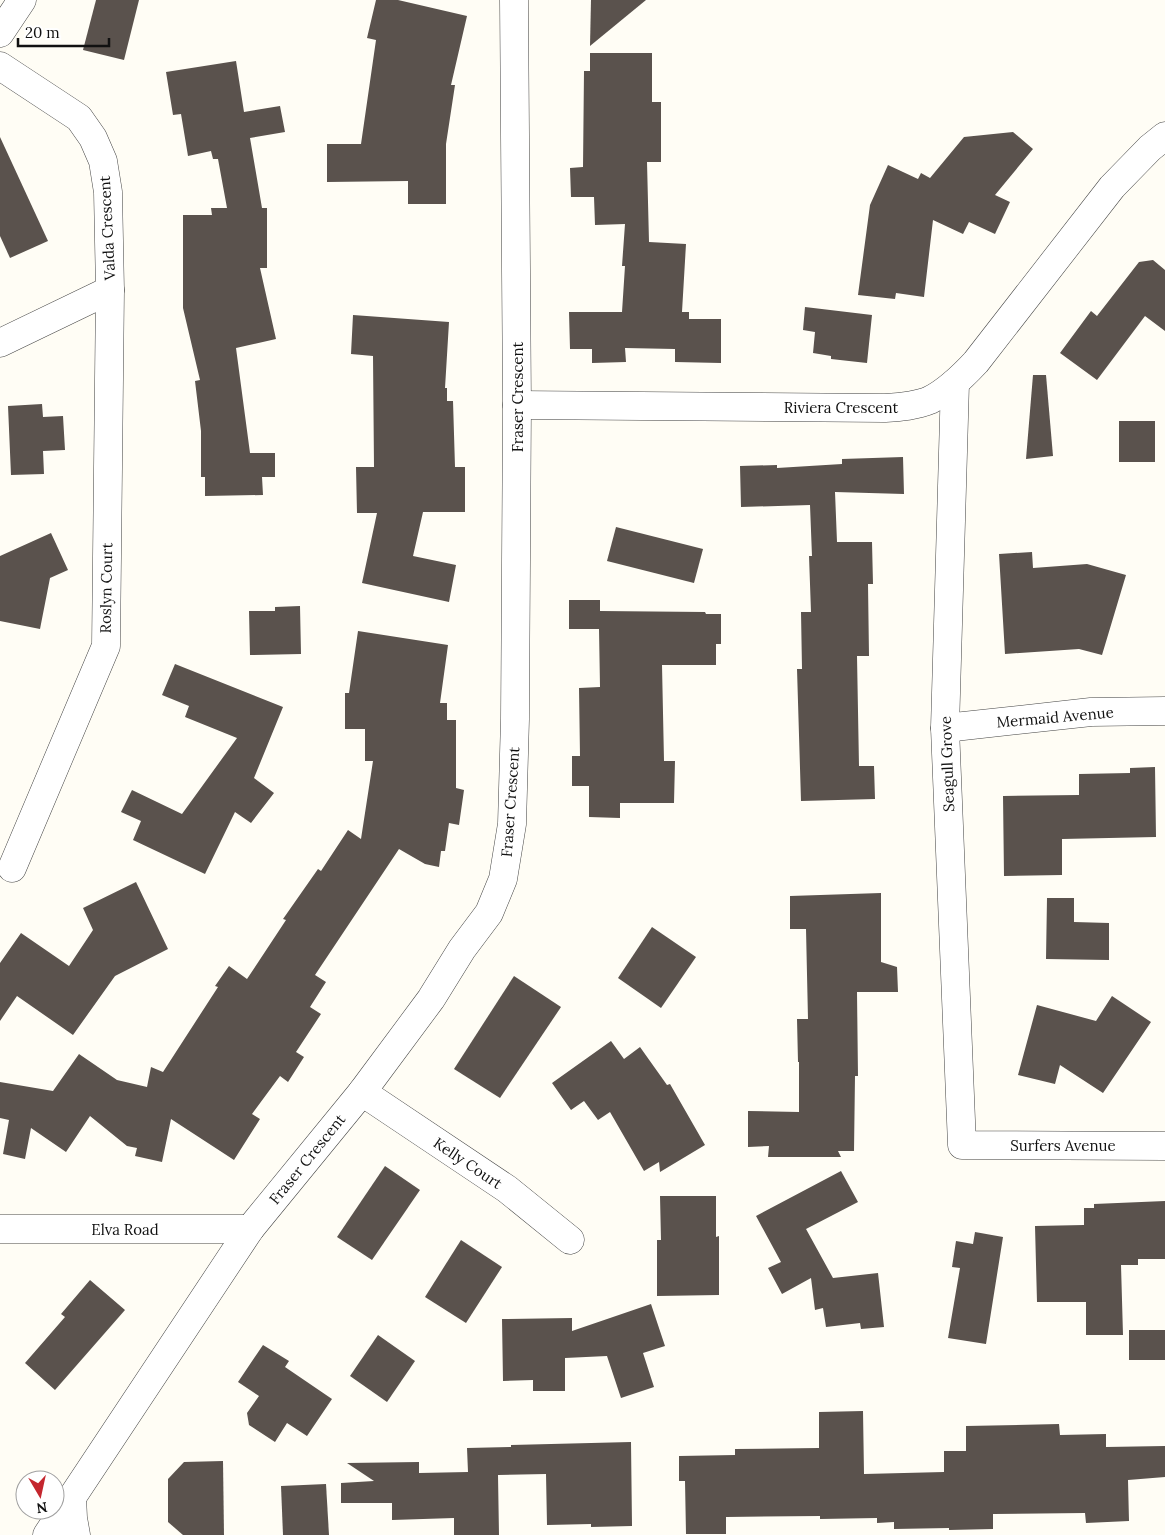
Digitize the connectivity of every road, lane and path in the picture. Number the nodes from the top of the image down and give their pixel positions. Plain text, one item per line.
1 (22, 0) edge
2 (514, 0) edge
3 (0, 33) edge
4 (0, 66) edge
5 (1165, 136) edge
6 (110, 290) junction
7 (0, 343) edge
8 (955, 383) junction
9 (517, 406) junction
10 (1165, 711) edge
11 (945, 728) junction
12 (12, 868) dead end
13 (362, 1092) junction
14 (962, 1144) joint
15 (1165, 1146) edge
16 (250, 1229) junction
17 (0, 1230) edge
18 (570, 1240) dead end
19 (72, 1497) junction
20 (47, 1535) edge
21 (76, 1535) edge

1 - 3 street
2 - 9 street, Fraser Crescent
4 - 6 street, Valda Crescent
5 - 8 street, Riviera Crescent
6 - 7 street
6 - 12 street, Roslyn Court
8 - 9 street, Riviera Crescent
8 - 11 street, Seagull Grove
9 - 13 street, Fraser Crescent
10 - 11 street, Mermaid Avenue
11 - 14 street, Seagull Grove
13 - 16 street, Fraser Crescent
13 - 18 street, Kelly Court
14 - 15 street, Surfers Avenue
16 - 17 street, Elva Road
16 - 19 street, Fraser Crescent
19 - 20 street, Fraser Crescent
19 - 21 street

